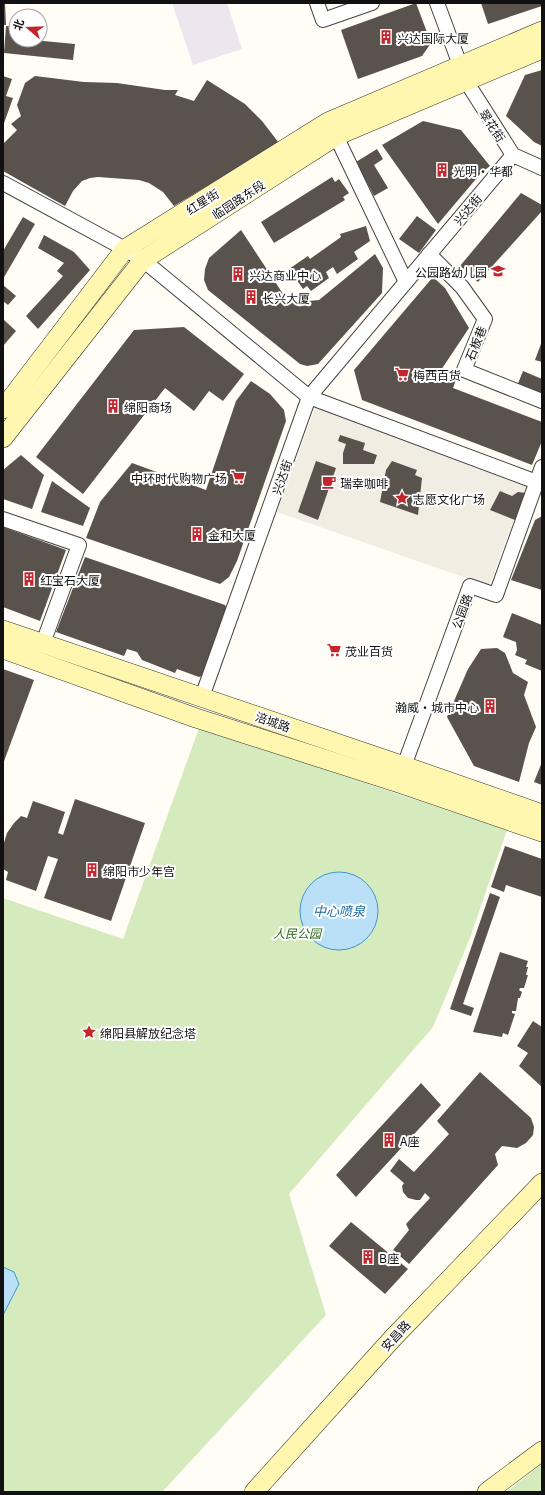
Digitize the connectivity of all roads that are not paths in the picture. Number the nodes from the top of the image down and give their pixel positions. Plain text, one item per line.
1 (317, 3) edge
2 (372, 3) edge
3 (436, 3) edge
4 (542, 31) edge
5 (542, 48) edge
6 (462, 74) junction
7 (336, 136) junction
8 (513, 155) junction
9 (542, 168) edge
10 (3, 183) edge
11 (125, 249) junction
12 (429, 254) junction
13 (143, 260) junction
14 (406, 282) junction
15 (309, 397) junction
16 (542, 401) edge
17 (3, 409) edge
18 (3, 438) edge
19 (542, 467) edge
20 (539, 482) edge
21 (3, 519) edge
22 (3, 630) edge
23 (43, 643) junction
24 (3, 649) edge
25 (202, 697) junction
26 (404, 766) junction
27 (542, 814) edge
28 (542, 832) edge
29 (542, 1183) edge
30 (542, 1201) edge
31 (542, 1451) edge
32 (254, 1492) edge
33 (269, 1492) edge
34 (487, 1492) edge

1 - 2 street
3 - 6 street, 翠花街
4 - 6 main road, 临园路东段
5 - 6 main road, 临园路东段
6 - 7 main road, 临园路东段
6 - 8 street, 翠花街
6 - 11 main road, 红星街
7 - 13 main road, 临园路东段
7 - 14 street
8 - 9 street
8 - 12 street, 兴达街
10 - 11 street
11 - 13 street
11 - 17 main road, 红星街
12 - 14 street, 兴达街
12 - 16 street, 石板巷
13 - 15 street
13 - 18 main road, 临园路东段
14 - 15 street, 兴达街
15 - 20 street
15 - 25 street, 兴达街
19 - 20 street, 公园路
20 - 26 street, 公园路
21 - 23 street
22 - 23 main road, 涪城路
23 - 25 main road, 涪城路
24 - 28 main road, 涪城路
25 - 26 main road, 涪城路
26 - 27 main road, 涪城路
29 - 32 main road, 安昌路
30 - 33 main road, 安昌路
31 - 34 main road

